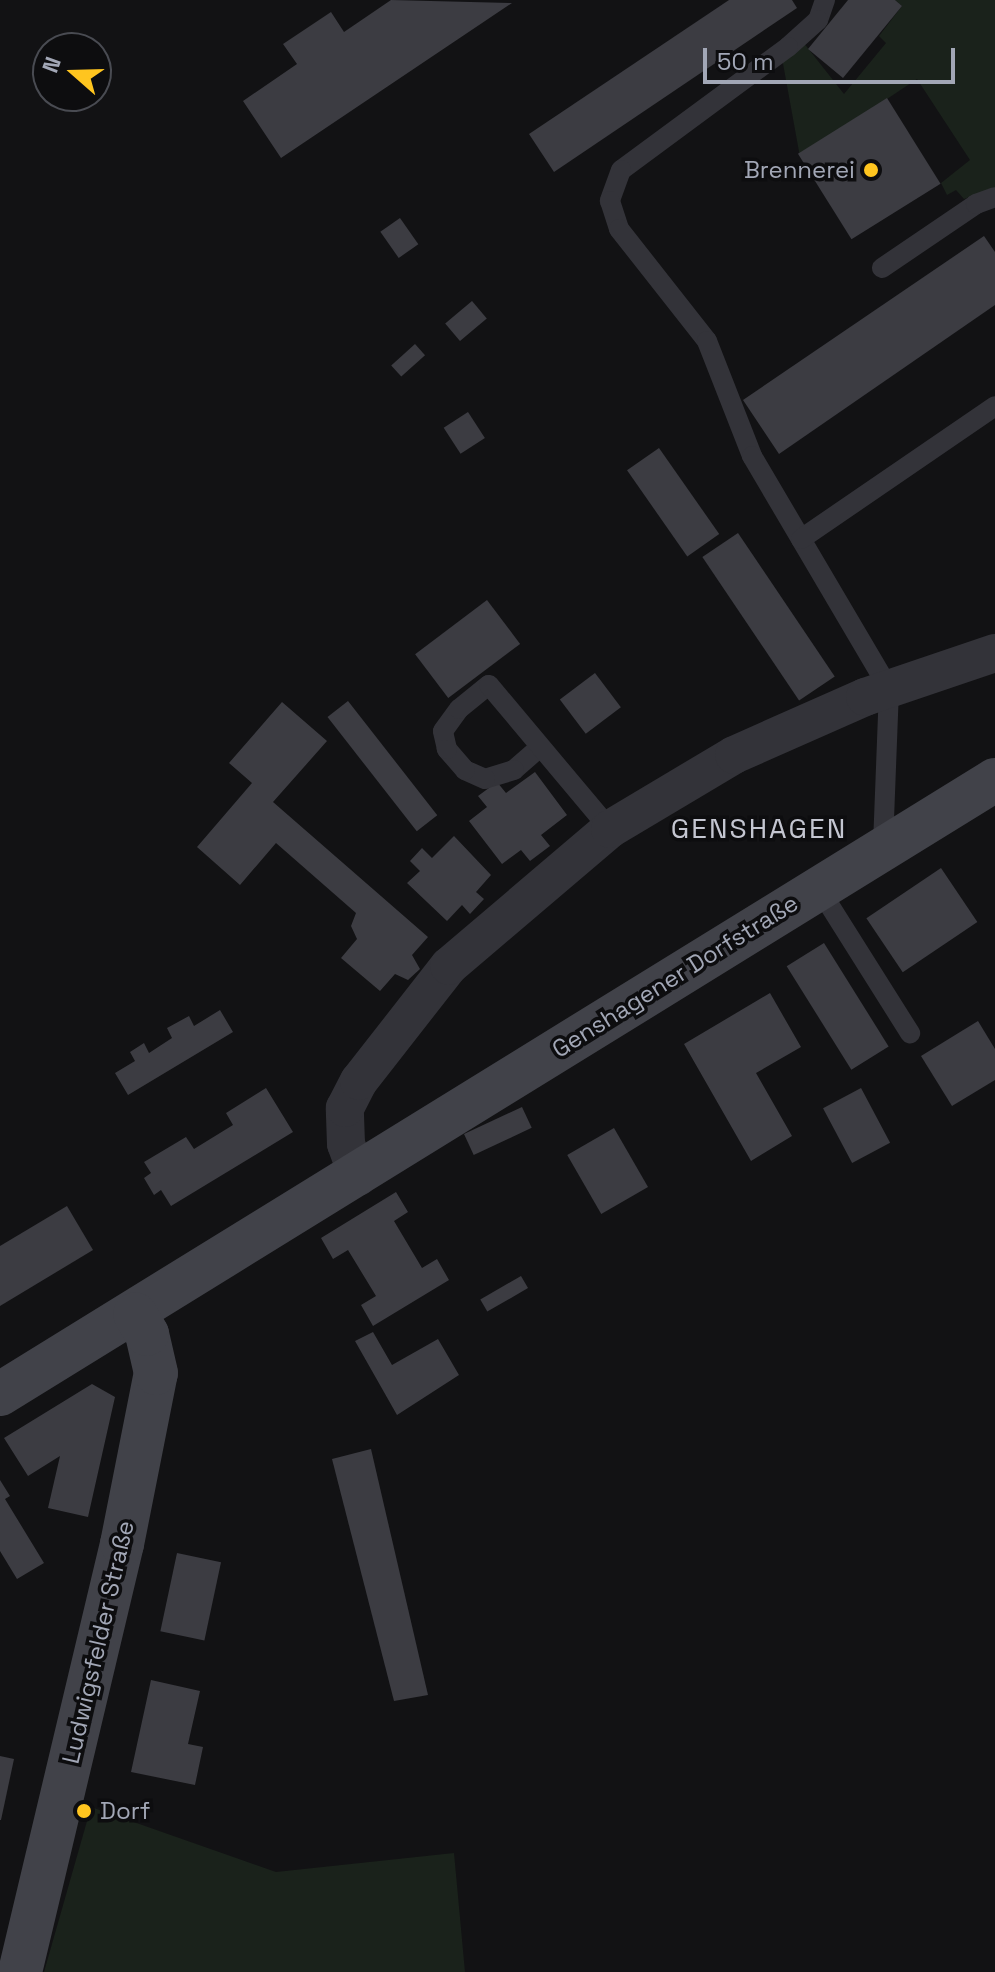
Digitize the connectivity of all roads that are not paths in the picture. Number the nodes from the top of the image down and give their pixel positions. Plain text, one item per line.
1 (825, 0) edge
2 (995, 197) edge
3 (882, 268) dead end
4 (995, 406) edge
5 (801, 539) junction
6 (995, 653) edge
7 (889, 689) junction
8 (539, 748) junction
9 (995, 780) edge
10 (610, 829) junction
11 (883, 848) junction
12 (818, 887) junction
13 (910, 1033) dead end
14 (358, 1177) junction
15 (135, 1314) junction
16 (0, 1394) edge
17 (20, 1972) edge

1 - 5 lane
2 - 3 lane
4 - 5 lane
5 - 7 lane
6 - 7 street
7 - 10 street
7 - 11 lane
8 - 8 lane
8 - 10 lane
9 - 11 street, Genshagener Dorfstraße
10 - 14 street
11 - 12 street, Genshagener Dorfstraße
12 - 13 lane
12 - 14 street, Genshagener Dorfstraße
14 - 15 street, Genshagener Dorfstraße
15 - 16 street, Genshagener Dorfstraße
15 - 17 street, Ludwigsfelder Straße

